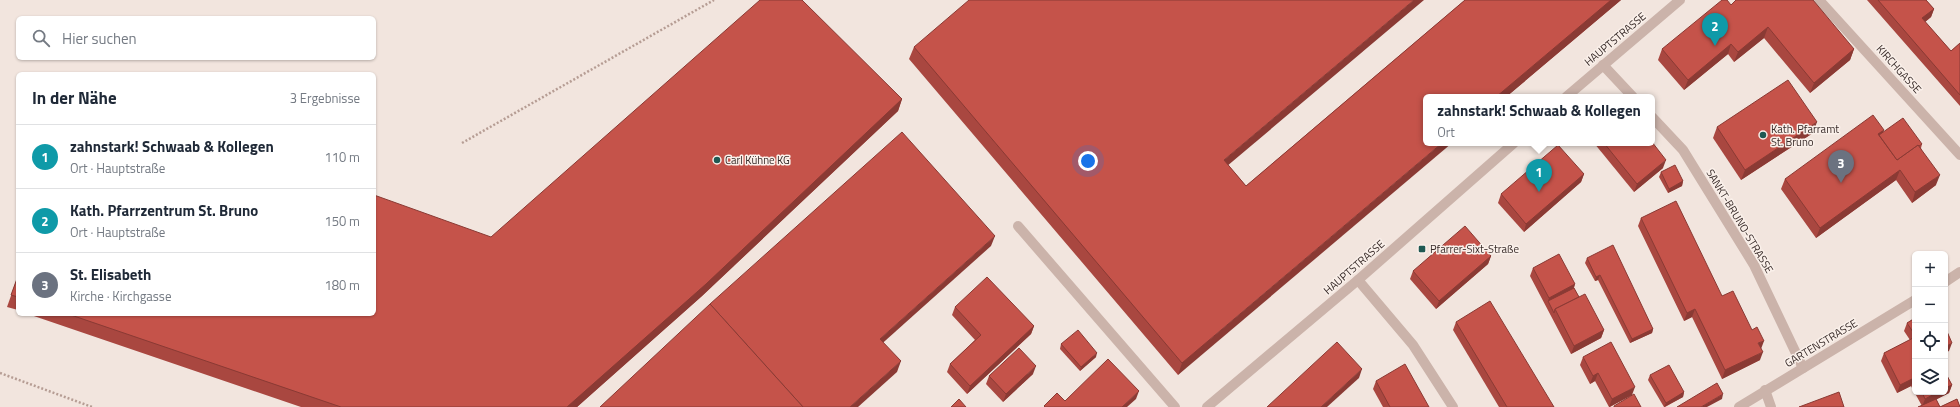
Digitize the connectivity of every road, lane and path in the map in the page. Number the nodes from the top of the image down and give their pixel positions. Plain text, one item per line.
1 (714, 0) edge
2 (1680, 0) edge
3 (1819, 0) edge
4 (1603, 65) junction
5 (1569, 94) edge
6 (1631, 94) edge
7 (1655, 120) edge
8 (462, 143) dead end
9 (1511, 146) edge
10 (1960, 155) edge
11 (1018, 226) dead end
12 (1960, 272) edge
13 (1358, 280) junction
14 (1948, 280) edge
15 (1912, 302) edge
16 (1803, 368) junction
17 (0, 373) edge
18 (1765, 390) junction
19 (92, 407) edge
20 (1175, 407) edge
21 (1207, 407) edge
22 (1453, 407) edge
23 (1739, 407) edge
24 (1771, 407) edge

1 - 8 path
2 - 4 street, HAUPTSTRASSE
3 - 10 street, KIRCHGASSE
4 - 5 street, HAUPTSTRASSE
4 - 6 street
7 - 16 street, SANKT-BRUNO-STRASSE
9 - 13 street, HAUPTSTRASSE
11 - 20 street
12 - 14 street
13 - 21 street, HAUPTSTRASSE
13 - 22 street
15 - 16 street, GARTENSTRASSE
16 - 18 street, GARTENSTRASSE
17 - 19 path
18 - 23 street, GARTENSTRASSE
18 - 24 street

